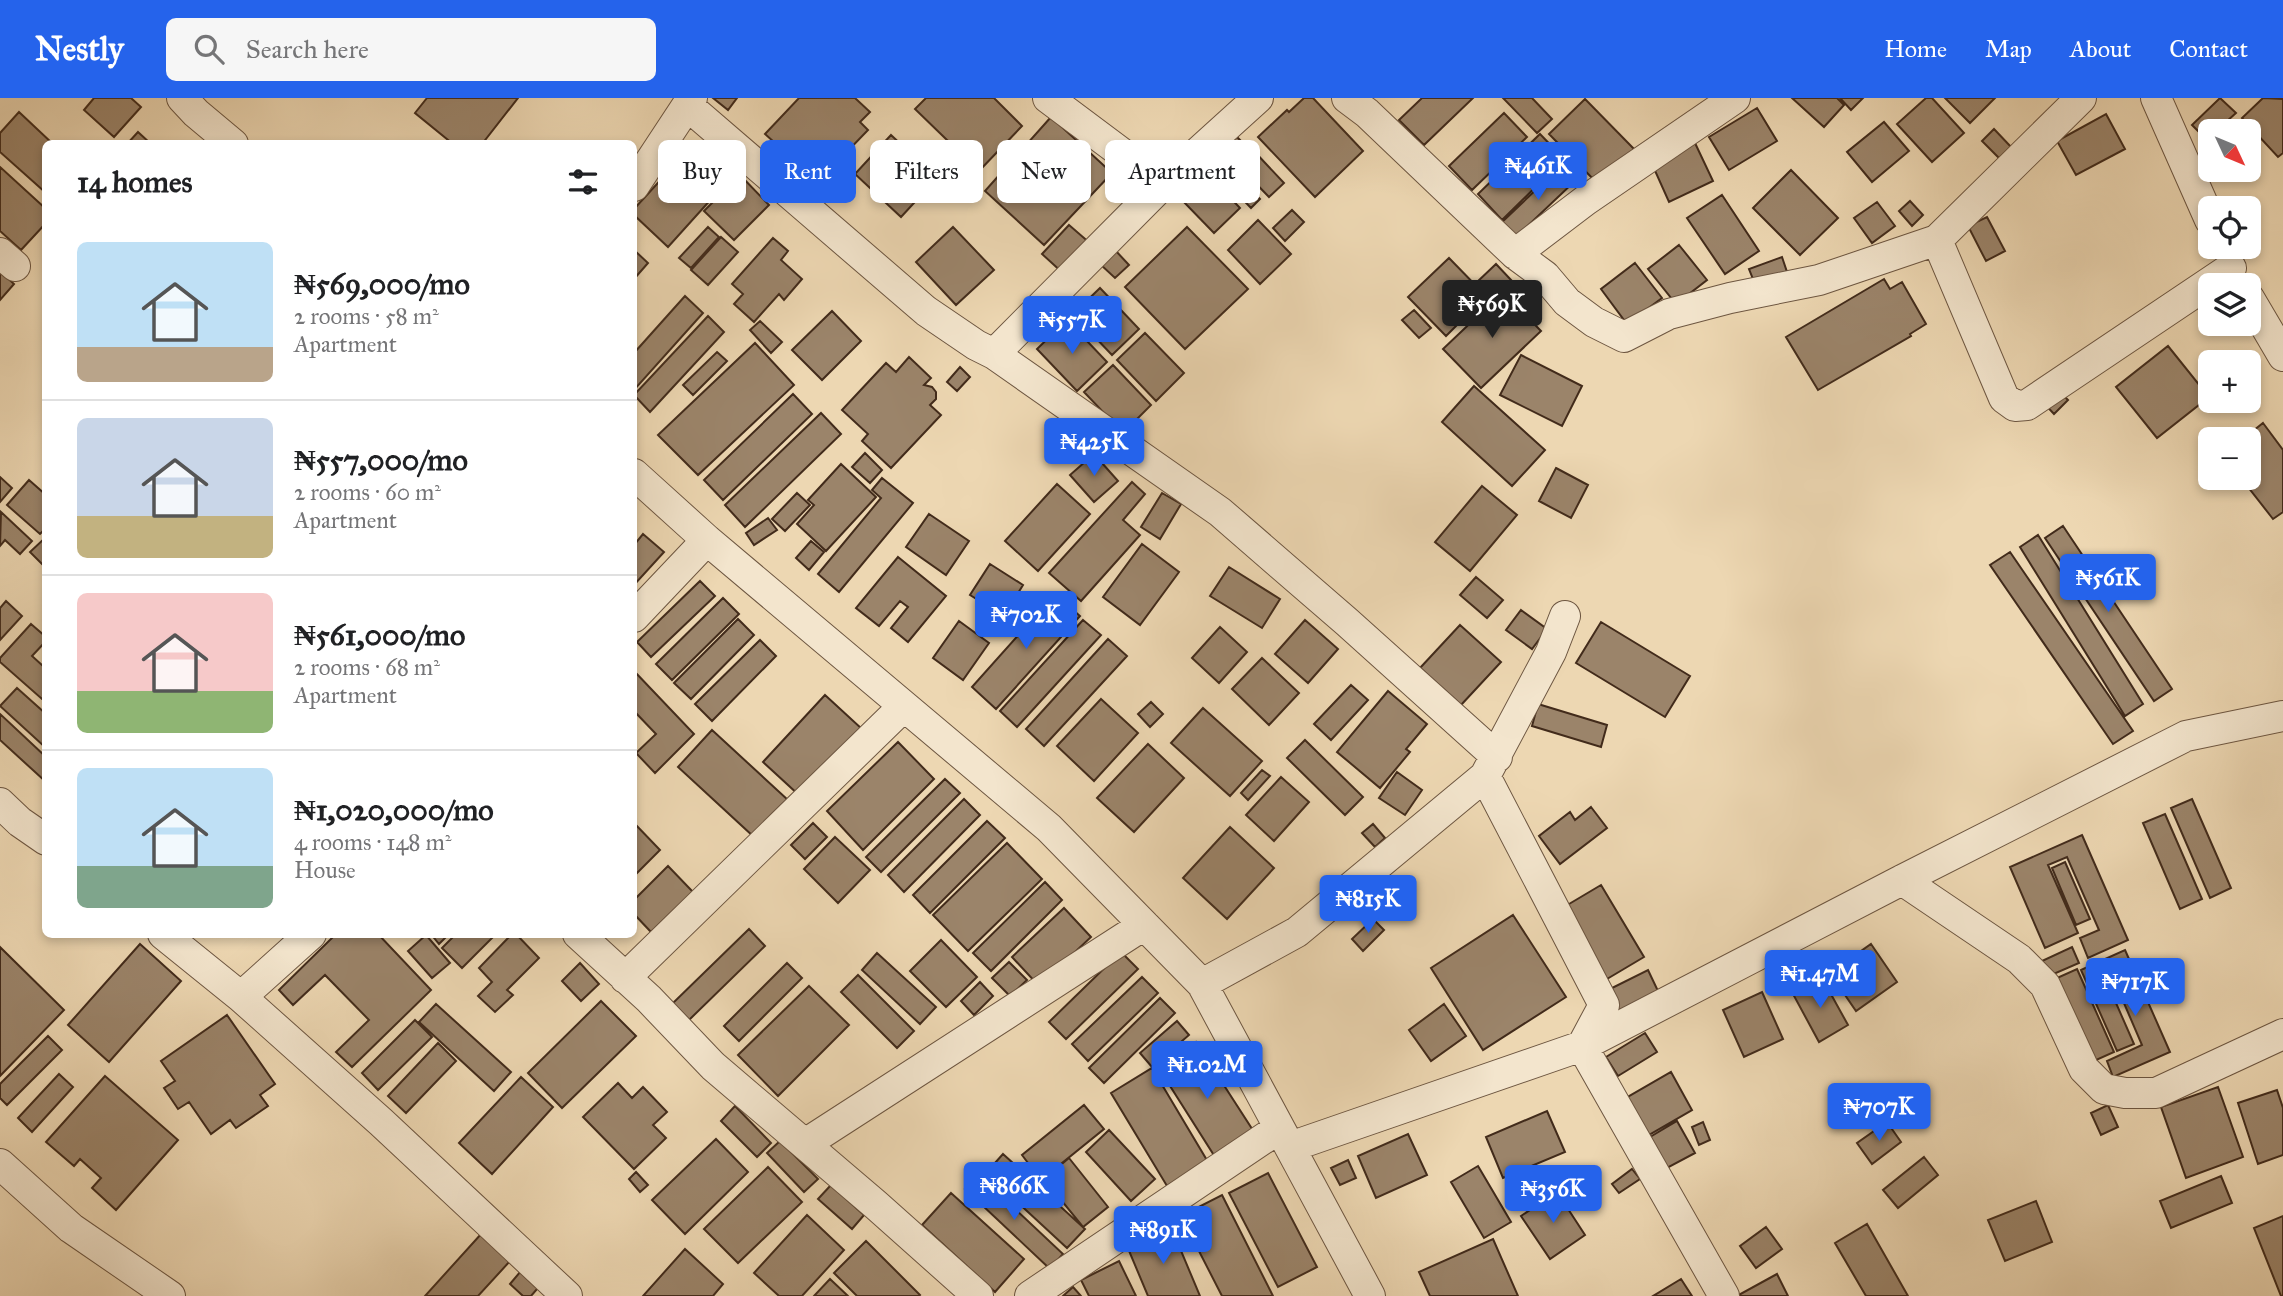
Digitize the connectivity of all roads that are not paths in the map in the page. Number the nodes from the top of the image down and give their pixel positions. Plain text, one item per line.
1 (182, 98) edge
2 (1048, 98) edge
3 (1258, 98) edge
4 (1347, 98) edge
5 (1735, 98) edge
6 (2081, 98) edge
7 (2156, 98) edge
8 (690, 102) edge
9 (228, 140) edge
10 (1212, 140) edge
11 (1105, 141) edge
12 (637, 182) edge
13 (2199, 196) edge
14 (1144, 203) edge
15 (1937, 240) junction
16 (1515, 254) junction
17 (2231, 267) edge
18 (2261, 318) edge
19 (994, 354) junction
20 (2283, 356) edge
21 (637, 477) edge
22 (707, 540) junction
23 (637, 614) edge
24 (1565, 616) dead end
25 (904, 706) junction
26 (2283, 716) edge
27 (1491, 766) junction
28 (0, 803) edge
29 (42, 838) edge
30 (1902, 880) junction
31 (1144, 925) junction
32 (168, 938) edge
33 (307, 938) edge
34 (582, 938) edge
35 (625, 978) junction
36 (1202, 984) junction
37 (241, 997) junction
38 (2283, 1034) edge
39 (1582, 1046) junction
40 (1284, 1138) junction
41 (805, 1144) junction
42 (0, 1164) edge
43 (170, 1296) edge
44 (567, 1296) edge
45 (978, 1296) edge
46 (1030, 1296) edge
47 (1370, 1296) edge
48 (1724, 1296) edge

1 - 9 street
2 - 11 street
3 - 10 street
4 - 16 street
5 - 16 street
6 - 15 street
7 - 13 street
8 - 12 street
8 - 19 street
14 - 19 street
15 - 16 street
15 - 17 street
18 - 20 street
19 - 27 street
21 - 22 street
22 - 23 street
22 - 25 street
24 - 27 street
25 - 31 street
25 - 35 street
26 - 30 street
27 - 36 street
27 - 39 street
28 - 29 street
30 - 38 street
30 - 39 street
31 - 36 street
31 - 41 street
32 - 37 street
33 - 37 street
34 - 35 street
35 - 41 street
36 - 40 street
37 - 44 street
39 - 40 street
39 - 48 street
40 - 46 street
40 - 47 street
41 - 45 street
42 - 43 street

